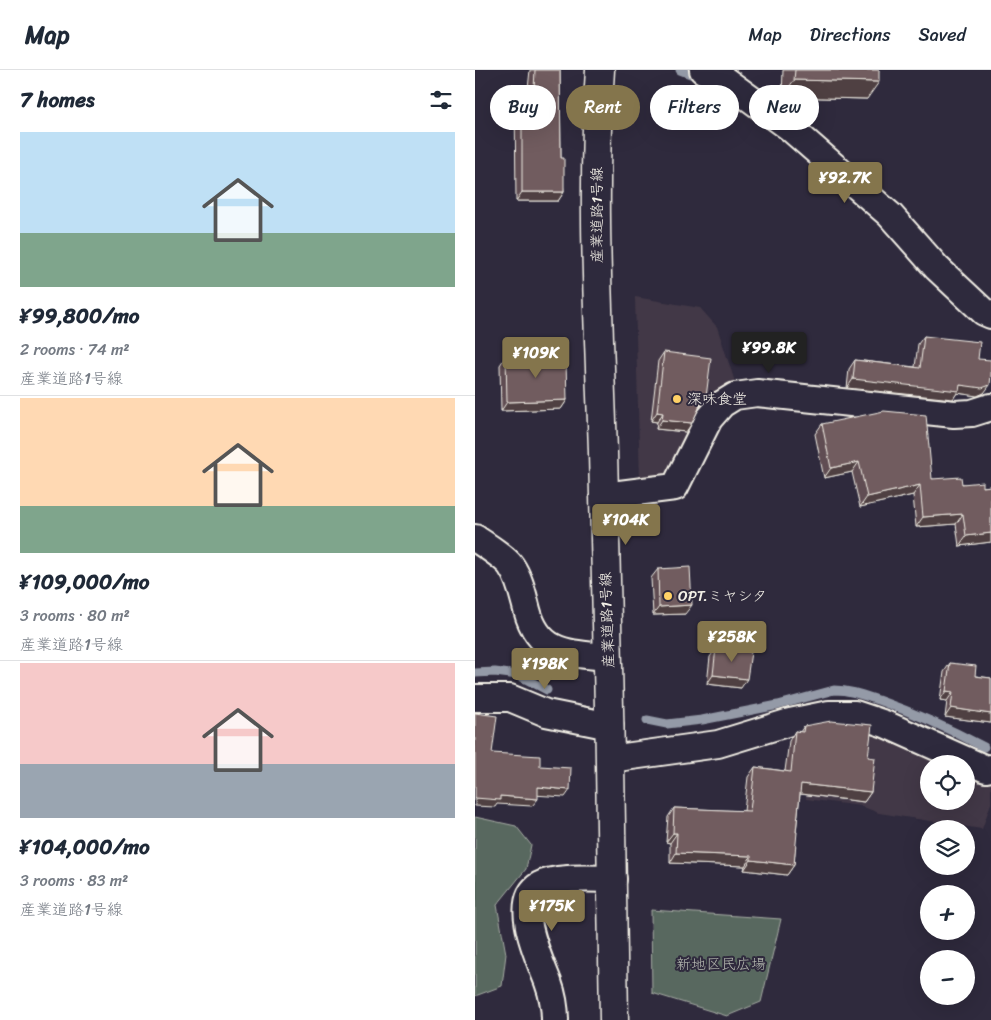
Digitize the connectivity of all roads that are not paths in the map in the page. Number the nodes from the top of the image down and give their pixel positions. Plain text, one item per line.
1 (599, 70) edge
2 (703, 70) edge
3 (991, 316) edge
4 (991, 407) edge
5 (604, 496) junction
6 (475, 538) edge
7 (608, 657) junction
8 (475, 698) edge
9 (610, 726) junction
10 (610, 759) junction
11 (991, 768) edge
12 (613, 879) junction
13 (555, 1020) edge
14 (614, 1020) edge

1 - 5 street, 産業道路1号線
2 - 3 street
4 - 5 street
5 - 7 street, 産業道路1号線
6 - 7 street
7 - 9 street, 産業道路1号線
8 - 9 street
9 - 10 street, 産業道路1号線
10 - 11 street
10 - 12 street, 産業道路1号線
12 - 13 street
12 - 14 street, 産業道路1号線

